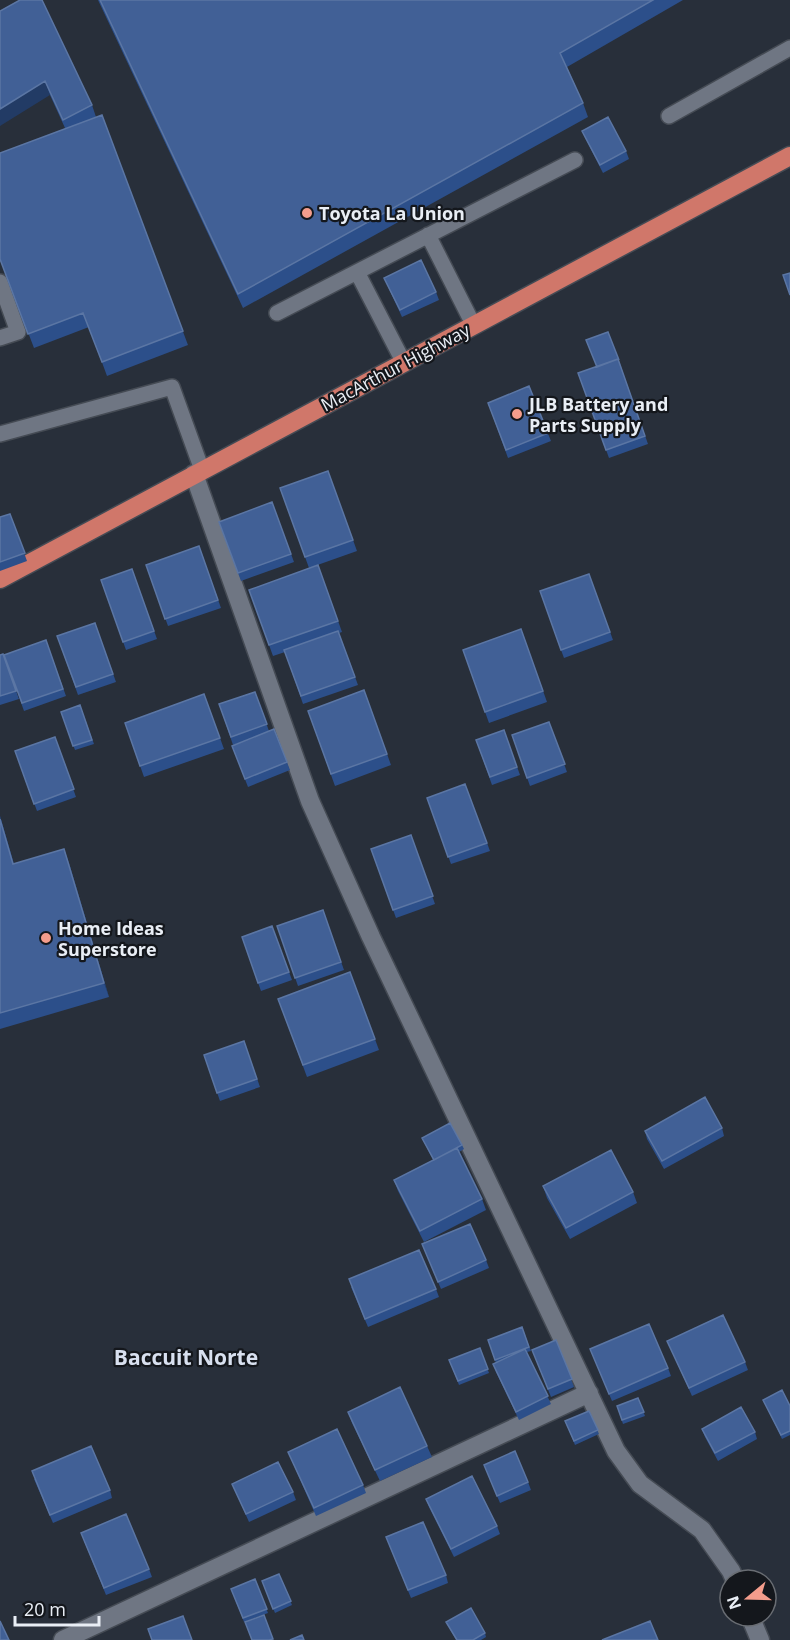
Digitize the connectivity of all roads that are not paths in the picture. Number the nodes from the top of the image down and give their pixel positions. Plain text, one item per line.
1 (790, 48) edge
2 (669, 116) dead end
3 (790, 156) edge
4 (575, 160) dead end
5 (428, 236) junction
6 (357, 272) junction
7 (0, 282) edge
8 (277, 313) dead end
9 (473, 324) junction
10 (0, 338) edge
11 (404, 363) junction
12 (0, 435) edge
13 (198, 472) junction
14 (0, 579) edge
15 (589, 1394) junction
16 (728, 1568) edge
17 (63, 1640) edge

1 - 2 lane
3 - 9 highway, MacArthur Highway
4 - 5 lane
5 - 6 lane
5 - 9 lane
6 - 8 lane
6 - 11 lane
7 - 10 lane
9 - 11 highway, MacArthur Highway
11 - 13 highway, MacArthur Highway
12 - 13 lane
13 - 14 highway, MacArthur Highway
13 - 15 street
15 - 16 street
15 - 17 street

